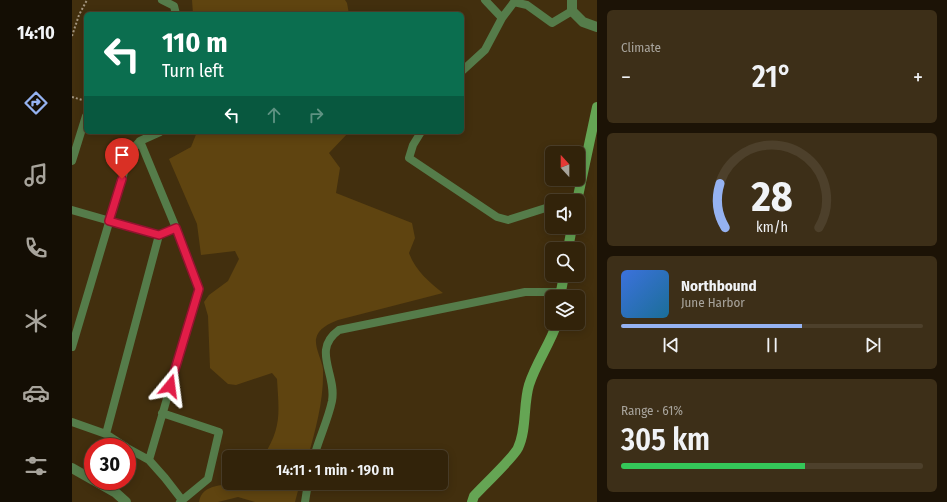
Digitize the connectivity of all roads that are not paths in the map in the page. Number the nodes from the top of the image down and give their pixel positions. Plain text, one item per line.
1 (162, 0) edge
2 (485, 0) edge
3 (572, 0) edge
4 (572, 11) junction
5 (176, 12) edge
6 (502, 18) junction
7 (597, 27) edge
8 (464, 69) edge
9 (597, 108) edge
10 (84, 122) edge
11 (156, 134) edge
12 (420, 134) edge
13 (140, 141) junction
14 (72, 161) edge
15 (579, 194) edge
16 (545, 208) edge
17 (72, 210) edge
18 (109, 221) junction
19 (176, 228) junction
20 (159, 235) junction
21 (545, 294) edge
22 (554, 330) edge
23 (72, 347) edge
24 (162, 413) junction
25 (72, 422) edge
26 (106, 434) junction
27 (112, 438) edge
28 (316, 450) edge
29 (136, 453) edge
30 (148, 460) junction
31 (72, 468) edge
32 (84, 475) edge
33 (110, 490) edge
34 (307, 490) edge
35 (181, 501) edge
36 (126, 502) edge
37 (305, 502) edge
38 (472, 502) edge

1 - 5 street
2 - 6 street
3 - 4 street
4 - 6 street
4 - 7 street
6 - 8 street
9 - 15 main road
10 - 14 street
11 - 13 street
12 - 16 street
13 - 18 street
13 - 19 street
17 - 18 street
18 - 20 street
18 - 23 street
19 - 20 street
19 - 24 street
20 - 26 street
21 - 28 street
22 - 38 main road
24 - 30 street
24 - 35 street
25 - 26 street
26 - 27 street
29 - 30 street
30 - 35 street
31 - 32 street
33 - 36 street
34 - 37 street

